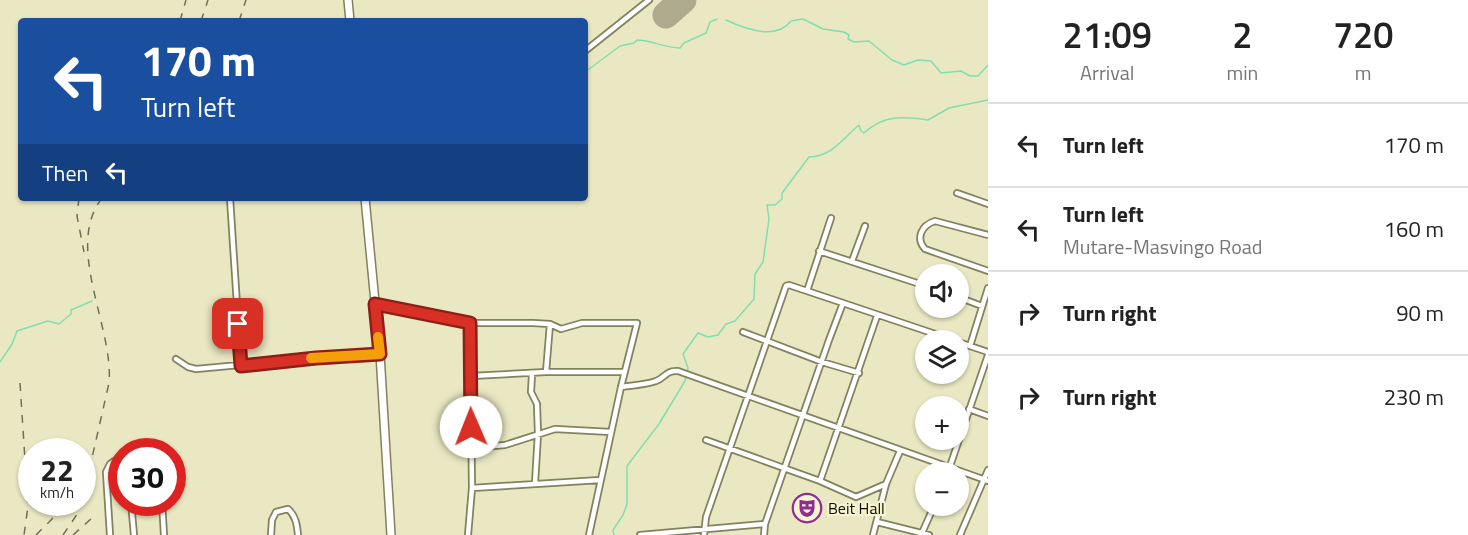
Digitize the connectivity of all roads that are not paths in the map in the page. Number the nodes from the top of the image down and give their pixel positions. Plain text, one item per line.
1 (348, 0) edge
2 (649, 0) edge
3 (350, 18) edge
4 (588, 49) edge
5 (957, 193) dead end
6 (230, 201) edge
7 (365, 201) edge
8 (988, 204) edge
9 (831, 218) dead end
10 (865, 226) dead end
11 (988, 235) edge
12 (819, 251) junction
13 (852, 261) junction
14 (988, 271) edge
15 (915, 282) edge
16 (988, 288) edge
17 (807, 291) junction
18 (969, 301) edge
19 (843, 303) junction
20 (375, 304) junction
21 (982, 306) junction
22 (877, 316) junction
23 (470, 323) junction
24 (550, 324) junction
25 (921, 330) edge
26 (743, 333) dead end
27 (767, 341) junction
28 (970, 346) joint
29 (380, 354) junction
30 (988, 354) edge
31 (176, 359) dead end
32 (822, 362) junction
33 (241, 366) junction
34 (546, 372) junction
35 (625, 372) junction
36 (859, 373) junction
37 (532, 374) junction
38 (471, 376) junction
39 (621, 387) junction
40 (747, 397) junction
41 (969, 409) joint
42 (988, 416) edge
43 (802, 417) junction
44 (839, 429) junction
45 (611, 432) junction
46 (538, 434) junction
47 (706, 440) dead end
48 (472, 448) junction
49 (728, 448) junction
50 (900, 451) junction
51 (928, 462) edge
52 (108, 468) edge
53 (785, 469) junction
54 (988, 470) edge
55 (969, 475) edge
56 (600, 480) junction
57 (986, 480) edge
58 (820, 481) junction
59 (535, 483) junction
60 (886, 484) junction
61 (472, 488) junction
62 (108, 504) edge
63 (109, 516) edge
64 (132, 516) edge
65 (163, 516) edge
66 (930, 516) edge
67 (877, 522) junction
68 (765, 524) junction
69 (704, 532) edge
70 (390, 534) edge
71 (922, 534) edge
72 (110, 535) edge
73 (134, 535) edge
74 (164, 535) edge
75 (271, 535) edge
76 (298, 535) edge
77 (468, 535) edge
78 (589, 535) edge
79 (640, 535) edge
80 (764, 535) edge
81 (873, 535) edge
82 (929, 535) edge
83 (960, 535) edge

1 - 3 highway
2 - 4 street
5 - 8 street
6 - 33 street
7 - 20 highway
9 - 12 street
10 - 13 street
11 - 14 street
12 - 13 street
12 - 17 street
13 - 15 street
16 - 21 street
17 - 19 street
17 - 27 street
18 - 21 street
19 - 22 street
19 - 32 street
20 - 23 street
20 - 29 highway
21 - 28 street
22 - 25 street
22 - 36 street
23 - 24 street
23 - 38 street
24 - 34 street
24 - 35 street
26 - 27 street
27 - 32 street
27 - 40 street
28 - 30 street
29 - 33 street
29 - 70 highway
30 - 41 street
31 - 33 street
32 - 36 street
32 - 43 street
34 - 35 street
34 - 37 street
35 - 39 street
36 - 44 street
37 - 38 street
37 - 46 street
38 - 48 street
39 - 40 street
39 - 45 street
40 - 43 street
40 - 49 street
41 - 42 street
43 - 44 street
43 - 53 street
44 - 50 street
44 - 58 street
45 - 46 street
45 - 56 street
46 - 48 street
46 - 59 street
47 - 49 street
48 - 61 street
49 - 53 street
49 - 69 street
50 - 51 street
50 - 60 street
52 - 62 street
53 - 58 street
53 - 68 street
54 - 57 street
55 - 57 street
56 - 59 street
56 - 78 street
57 - 83 street
58 - 60 street
59 - 61 street
60 - 67 street
61 - 77 street
63 - 72 street
64 - 73 street
65 - 74 street
66 - 71 street
67 - 71 street
67 - 81 street
68 - 69 street
68 - 80 street
69 - 79 street
71 - 82 street
75 - 76 street

